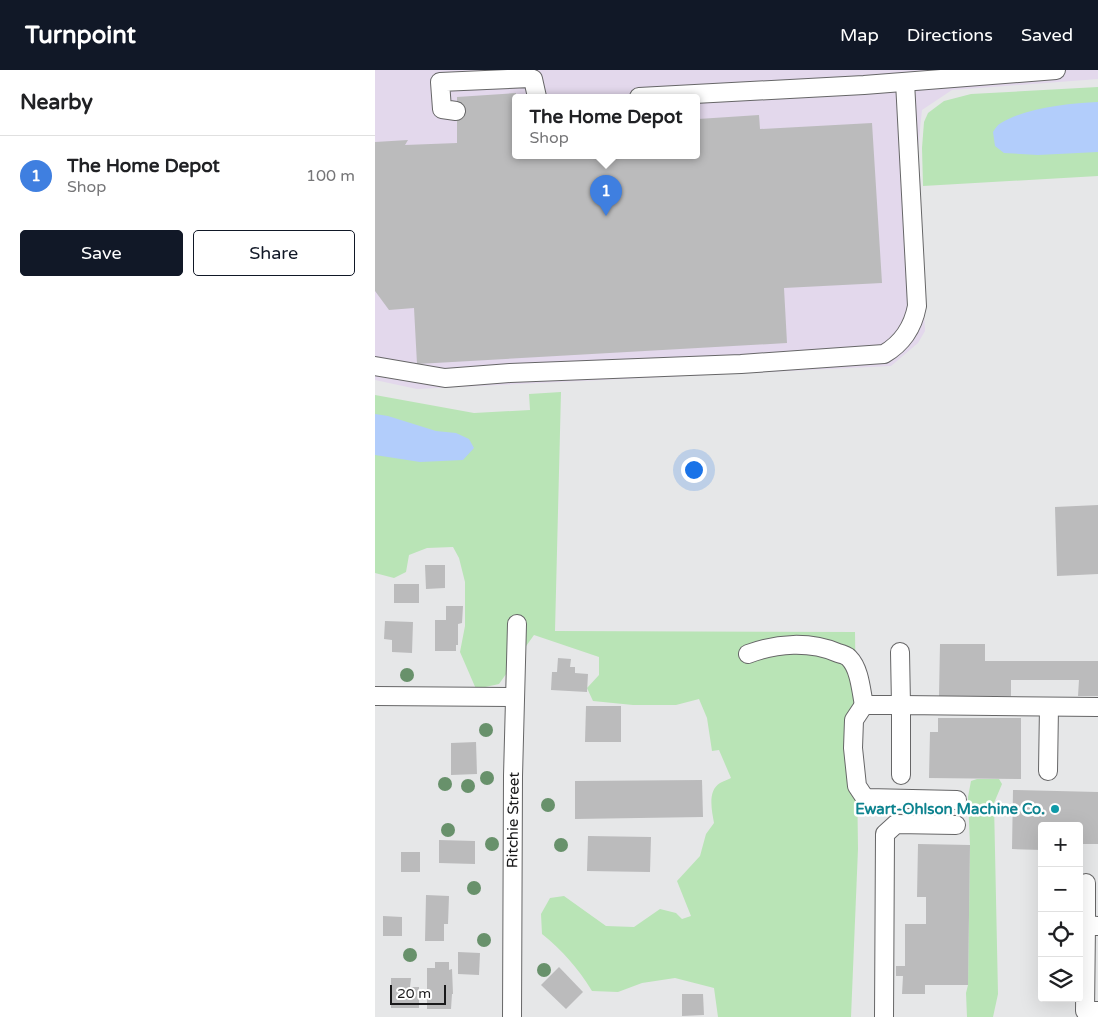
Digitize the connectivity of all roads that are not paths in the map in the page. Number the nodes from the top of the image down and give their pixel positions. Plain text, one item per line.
1 (1056, 70) edge
2 (905, 82) junction
3 (536, 94) edge
4 (692, 94) edge
5 (456, 111) dead end
6 (375, 366) edge
7 (517, 624) dead end
8 (901, 652) dead end
9 (748, 654) dead end
10 (375, 696) edge
11 (515, 697) junction
12 (864, 705) junction
13 (901, 705) junction
14 (1049, 706) junction
15 (1098, 707) edge
16 (1048, 771) dead end
17 (901, 775) dead end
18 (957, 800) dead end
19 (956, 825) dead end
20 (1086, 883) dead end
21 (1092, 925) edge
22 (1098, 1011) edge
23 (512, 1017) edge
24 (884, 1017) edge

1 - 2 street
2 - 4 street
2 - 6 street
3 - 5 street
7 - 11 street, Ritchie Street
8 - 13 street
9 - 12 street
10 - 11 street
11 - 23 street, Ritchie Street
12 - 13 street
12 - 18 street
13 - 14 street
13 - 17 street
14 - 15 street
14 - 16 street
19 - 24 street
20 - 21 street
21 - 22 street

